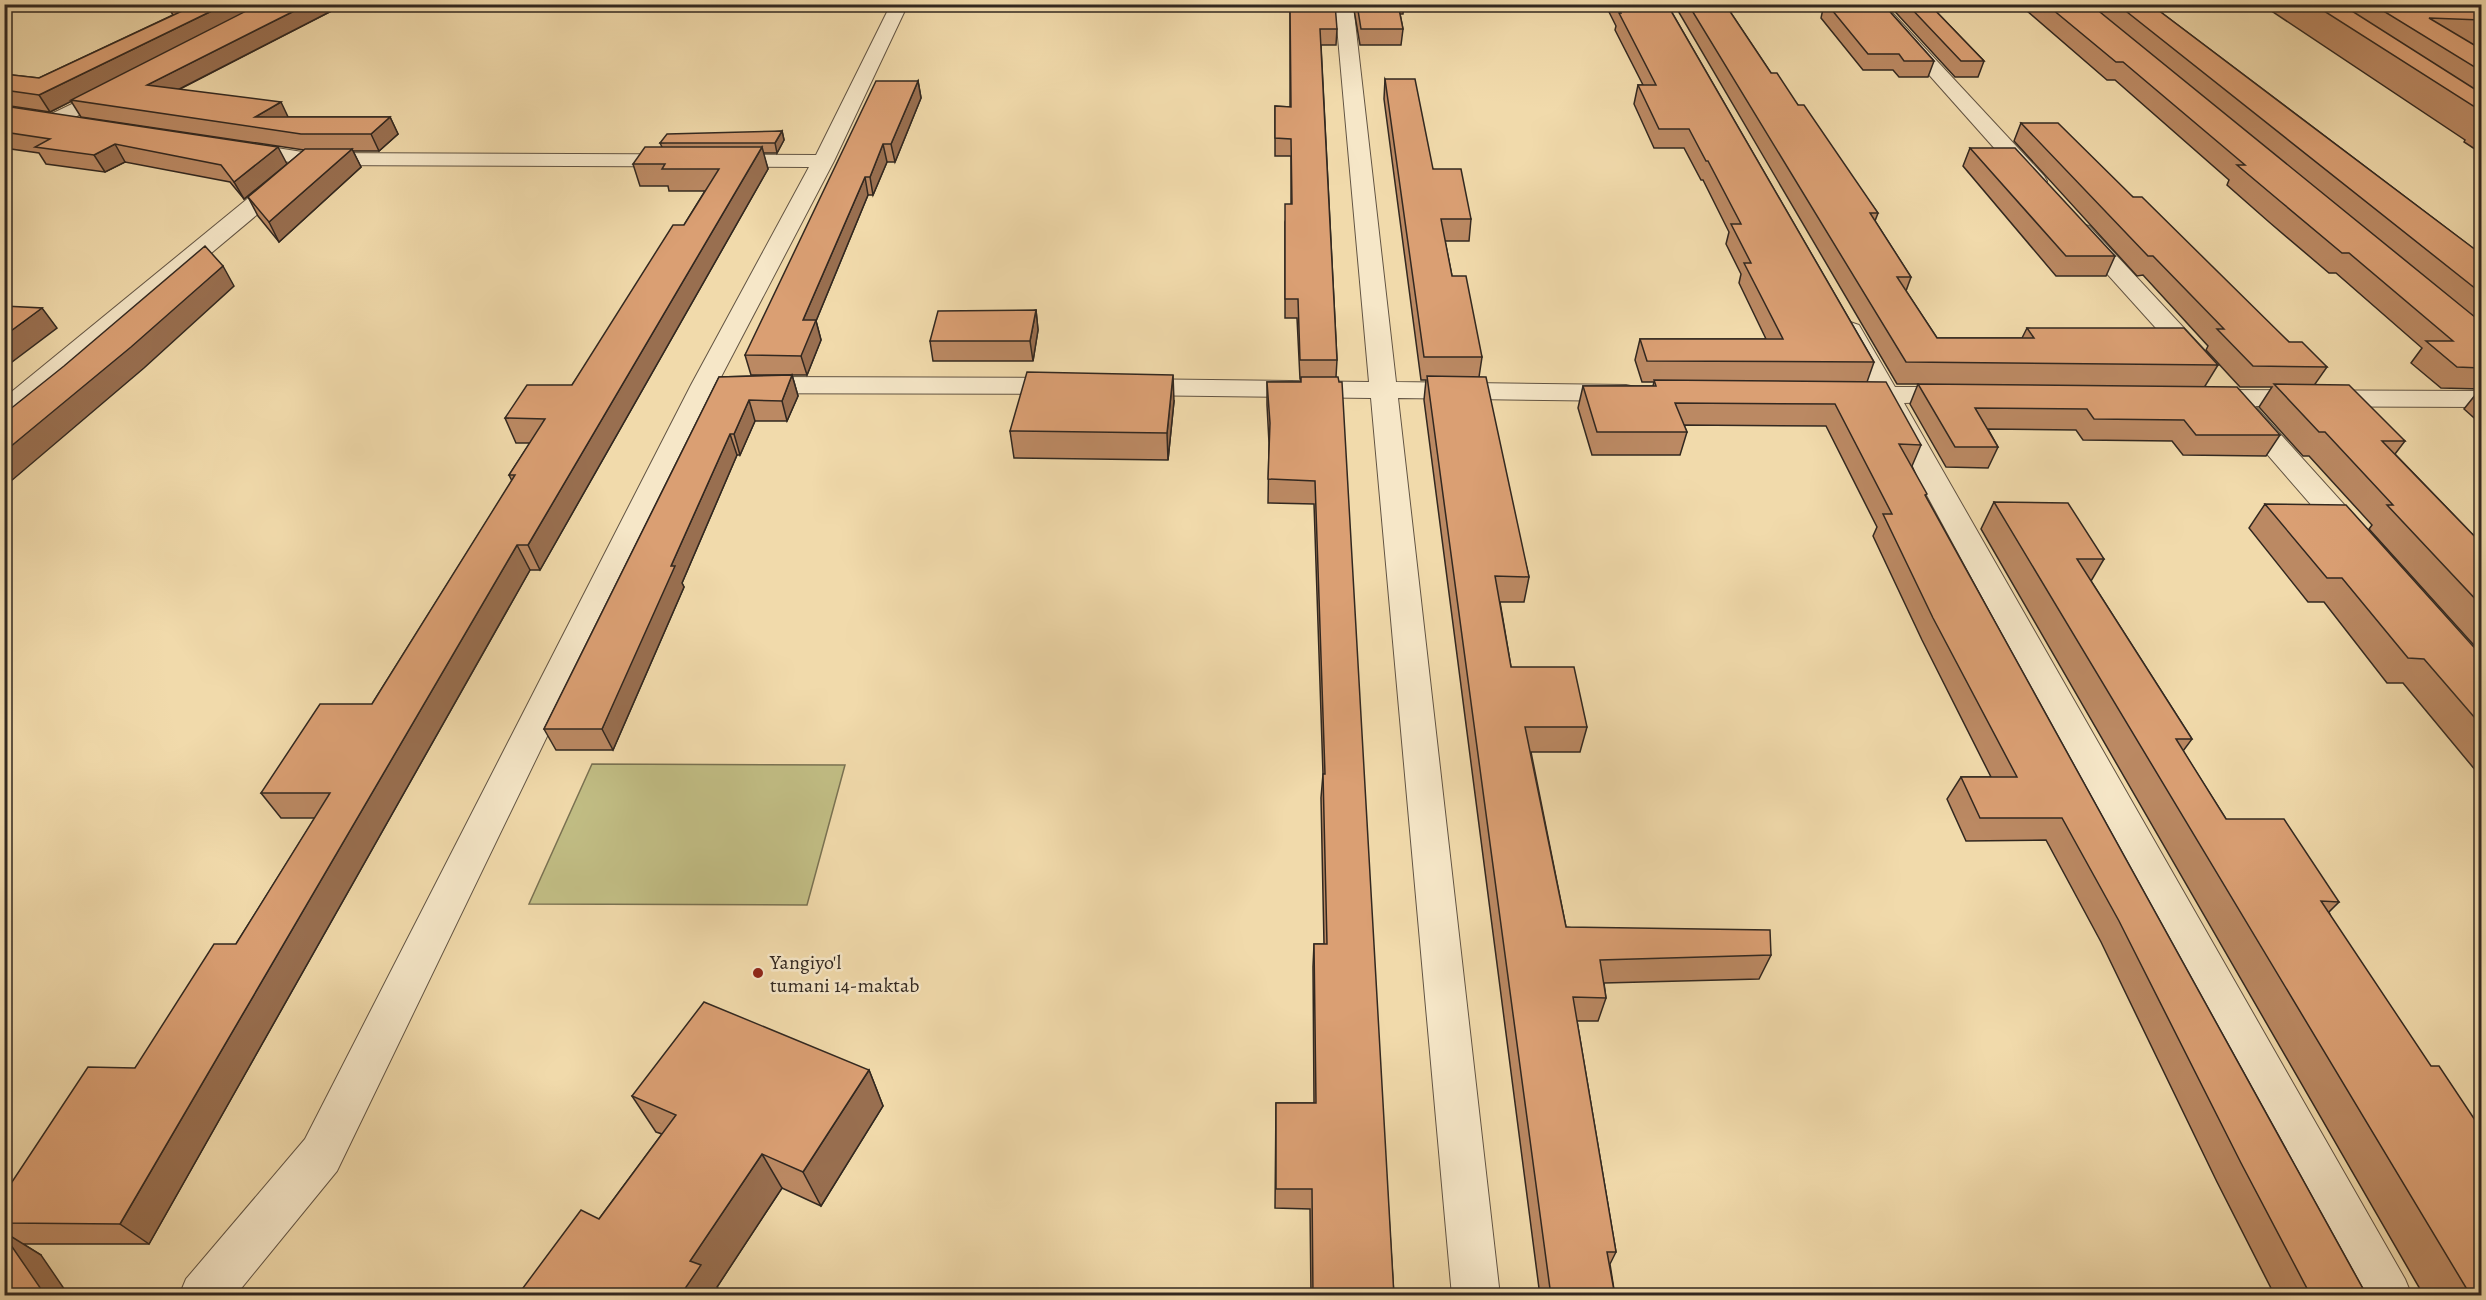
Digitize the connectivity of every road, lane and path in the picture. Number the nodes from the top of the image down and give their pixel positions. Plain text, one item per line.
1 (900, 4) edge
2 (1344, 4) edge
3 (1874, 4) edge
4 (129, 82) edge
5 (90, 124) edge
6 (217, 145) edge
7 (309, 159) junction
8 (823, 161) junction
9 (1834, 302) edge
10 (704, 385) junction
11 (1382, 391) junction
12 (1652, 393) edge
13 (1829, 394) edge
14 (1888, 395) junction
15 (1983, 396) edge
16 (2174, 397) edge
17 (2234, 398) junction
18 (2481, 399) edge
19 (4, 412) edge
20 (2373, 556) edge
21 (203, 1296) edge
22 (1476, 1296) edge
23 (2388, 1296) edge

1 - 8 street
2 - 11 street
3 - 17 street
4 - 5 street
6 - 7 street
7 - 8 street
7 - 19 street
8 - 10 street
9 - 14 street
10 - 11 street
10 - 21 street
11 - 12 street
11 - 22 street
13 - 14 street
14 - 15 street
14 - 23 street
16 - 17 street
17 - 18 street
17 - 20 street

